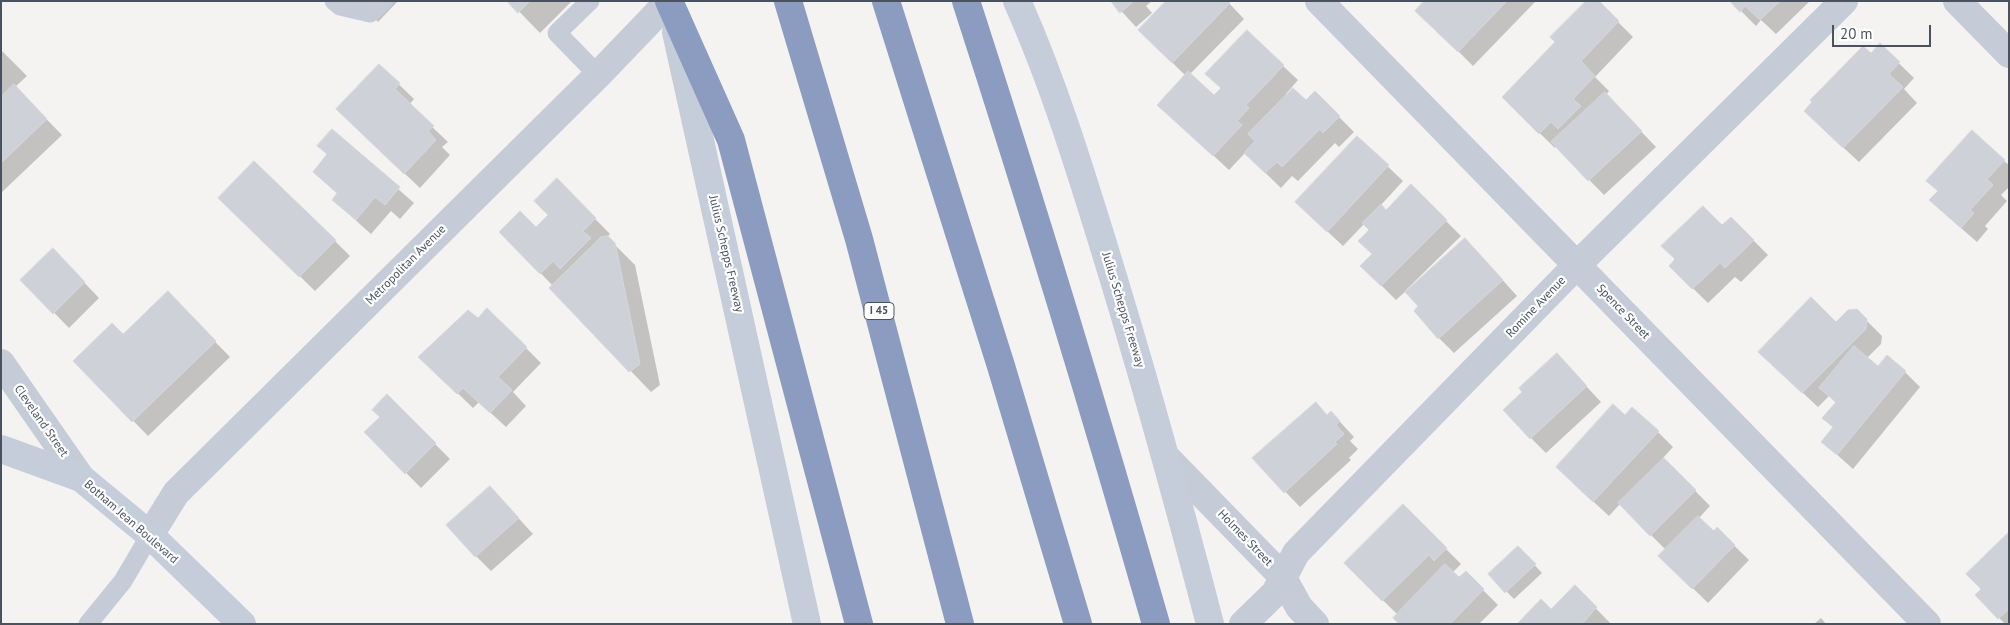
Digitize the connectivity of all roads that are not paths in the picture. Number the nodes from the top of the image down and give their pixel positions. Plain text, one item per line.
1 (334, 1) edge
2 (383, 1) edge
3 (590, 1) edge
4 (669, 1) edge
5 (788, 1) edge
6 (886, 1) edge
7 (966, 1) edge
8 (1017, 1) edge
9 (1319, 1) edge
10 (1844, 1) edge
11 (1957, 1) edge
12 (2009, 54) edge
13 (598, 75) junction
14 (1577, 265) junction
15 (1, 363) edge
16 (1, 449) edge
17 (1167, 458) junction
18 (81, 478) junction
19 (150, 535) junction
20 (1282, 576) junction
21 (802, 594) junction
22 (88, 624) edge
23 (242, 624) edge
24 (794, 624) edge
25 (807, 624) edge
26 (859, 624) edge
27 (960, 624) edge
28 (1078, 624) edge
29 (1156, 624) edge
30 (1210, 624) edge
31 (1243, 624) edge
32 (1315, 624) edge
33 (1927, 624) edge

1 - 2 lane
3 - 13 lane
4 - 13 street, Metropolitan Avenue
4 - 21 main road, Julius Schepps Freeway
4 - 26 highway
5 - 27 highway, I 45
6 - 28 highway
7 - 29 highway
8 - 17 main road, Julius Schepps Freeway
9 - 14 street, Spence Street
10 - 14 street, Romine Avenue
11 - 12 street
13 - 19 street, Metropolitan Avenue
14 - 20 street, Romine Avenue
14 - 33 street, Spence Street
15 - 18 street, Cleveland Street
16 - 18 main road, Botham Jean Boulevard
17 - 20 street, Holmes Street
17 - 30 main road, Julius Schepps Freeway
18 - 19 main road, Botham Jean Boulevard
19 - 22 lane
19 - 23 main road, Botham Jean Boulevard
20 - 31 street, Romine Avenue
20 - 32 street, Holmes Street
21 - 24 main road
21 - 25 main road, Julius Schepps Freeway

